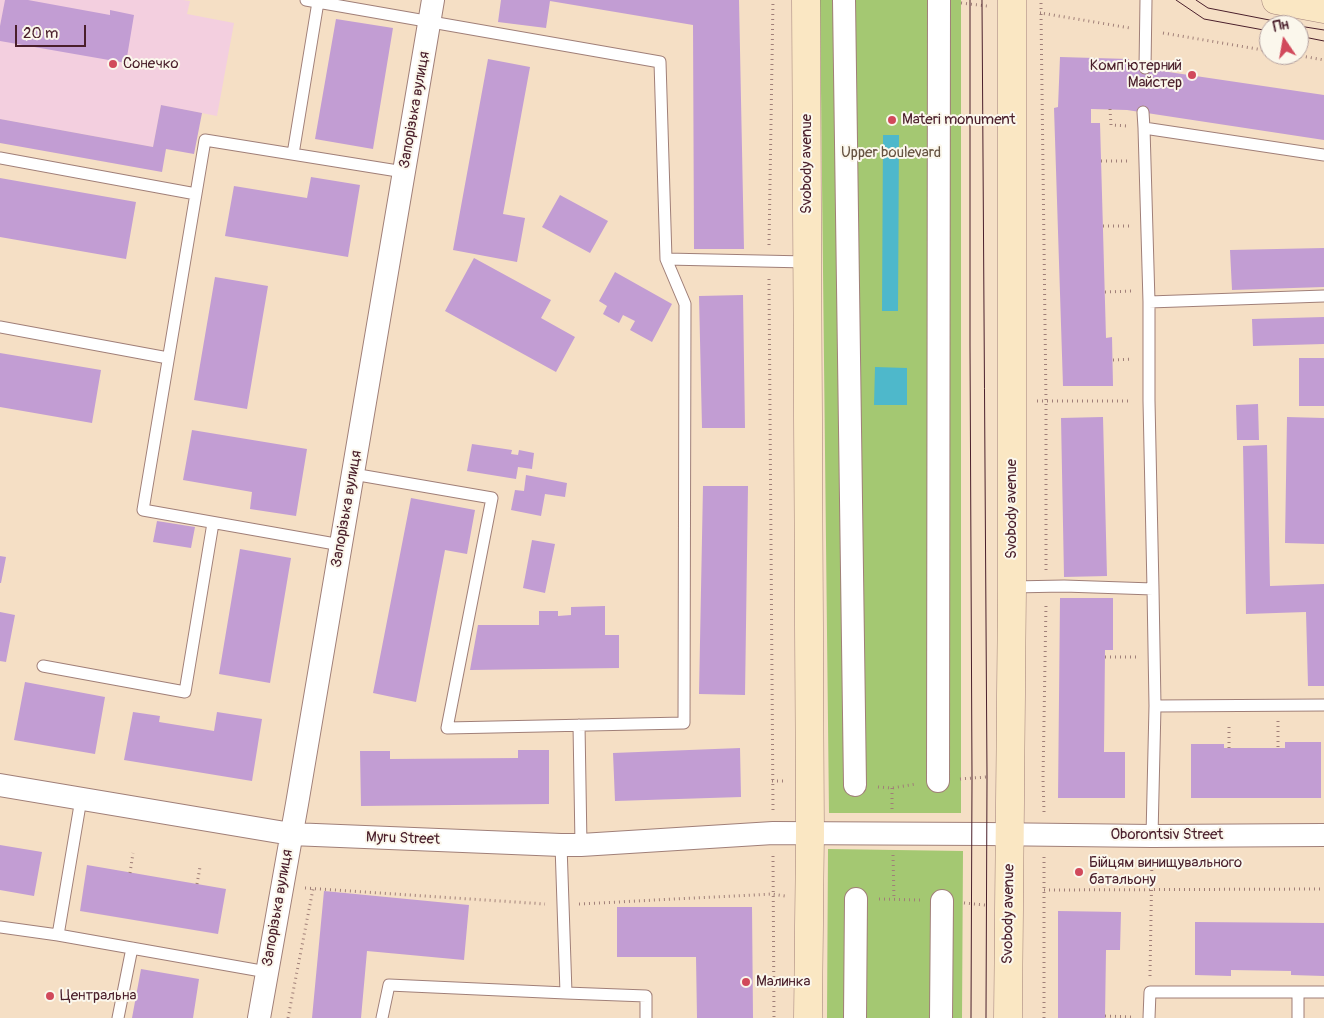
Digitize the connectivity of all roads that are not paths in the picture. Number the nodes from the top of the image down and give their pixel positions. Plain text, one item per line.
1 (306, 0) edge
2 (433, 0) edge
3 (806, 0) edge
4 (844, 0) edge
5 (939, 0) edge
6 (1012, 0) edge
7 (1146, 0) edge
8 (1276, 0) edge
9 (318, 2) junction
10 (1324, 9) edge
11 (430, 22) junction
12 (1145, 68) dead end
13 (1143, 112) dead end
14 (1144, 128) junction
15 (293, 154) junction
16 (1324, 154) edge
17 (0, 158) edge
18 (404, 172) junction
19 (196, 194) junction
20 (666, 259) junction
21 (807, 262) junction
22 (1149, 296) junction
23 (1324, 296) edge
24 (0, 327) edge
25 (168, 358) junction
26 (353, 474) junction
27 (213, 522) junction
28 (341, 545) junction
29 (1012, 587) junction
30 (1153, 589) junction
31 (43, 666) dead end
32 (1324, 705) edge
33 (1154, 706) junction
34 (578, 726) junction
35 (938, 781) road end
36 (0, 785) edge
37 (855, 785) road end
38 (81, 799) junction
39 (810, 833) junction
40 (291, 834) junction
41 (1010, 834) junction
42 (1324, 835) edge
43 (1152, 836) junction
44 (571, 845) junction
45 (856, 899) road end
46 (942, 901) road end
47 (0, 927) edge
48 (58, 935) junction
49 (132, 948) junction
50 (267, 972) junction
51 (1298, 992) junction
52 (1324, 992) edge
53 (566, 993) junction
54 (118, 1018) edge
55 (259, 1018) edge
56 (382, 1018) edge
57 (646, 1018) edge
58 (808, 1018) edge
59 (855, 1018) edge
60 (941, 1018) edge
61 (1008, 1018) edge
62 (1149, 1018) edge
63 (1298, 1018) edge

1 - 9 lane
2 - 11 street, Запорізька вулиця
3 - 21 main road, Svobody avenue
4 - 37 street
5 - 35 street
6 - 29 main road, Svobody avenue
7 - 12 lane
8 - 10 main road
9 - 11 lane
9 - 15 lane
11 - 18 street, Запорізька вулиця
11 - 20 lane
13 - 14 lane
14 - 16 lane
14 - 22 lane
15 - 18 lane
15 - 19 lane
17 - 19 lane
18 - 26 street, Запорізька вулиця
19 - 25 lane
20 - 21 lane
20 - 34 lane
21 - 39 main road, Svobody avenue
22 - 23 lane
22 - 30 lane
24 - 25 lane
25 - 27 lane
26 - 28 street, Запорізька вулиця
26 - 34 lane
27 - 28 lane
27 - 31 lane
28 - 40 street, Запорізька вулиця
29 - 30 lane
29 - 41 main road, Svobody avenue
30 - 33 lane
32 - 33 lane
33 - 43 lane
34 - 44 lane
36 - 38 street, Myru Street
38 - 40 street, Myru Street
38 - 48 lane
39 - 41 street, Myru Street
39 - 44 street, Myru Street
39 - 58 main road, Svobody avenue
40 - 44 street, Myru Street
40 - 50 street, Запорізька вулиця
41 - 43 street, Oborontsiv Street
41 - 61 main road, Svobody avenue
42 - 43 street, Oborontsiv Street
44 - 53 lane
45 - 59 street
46 - 60 street
47 - 48 lane
48 - 49 lane
49 - 50 lane
49 - 54 lane
50 - 55 street, Запорізька вулиця
51 - 52 lane
51 - 62 lane
51 - 63 lane
53 - 56 lane
53 - 57 lane

